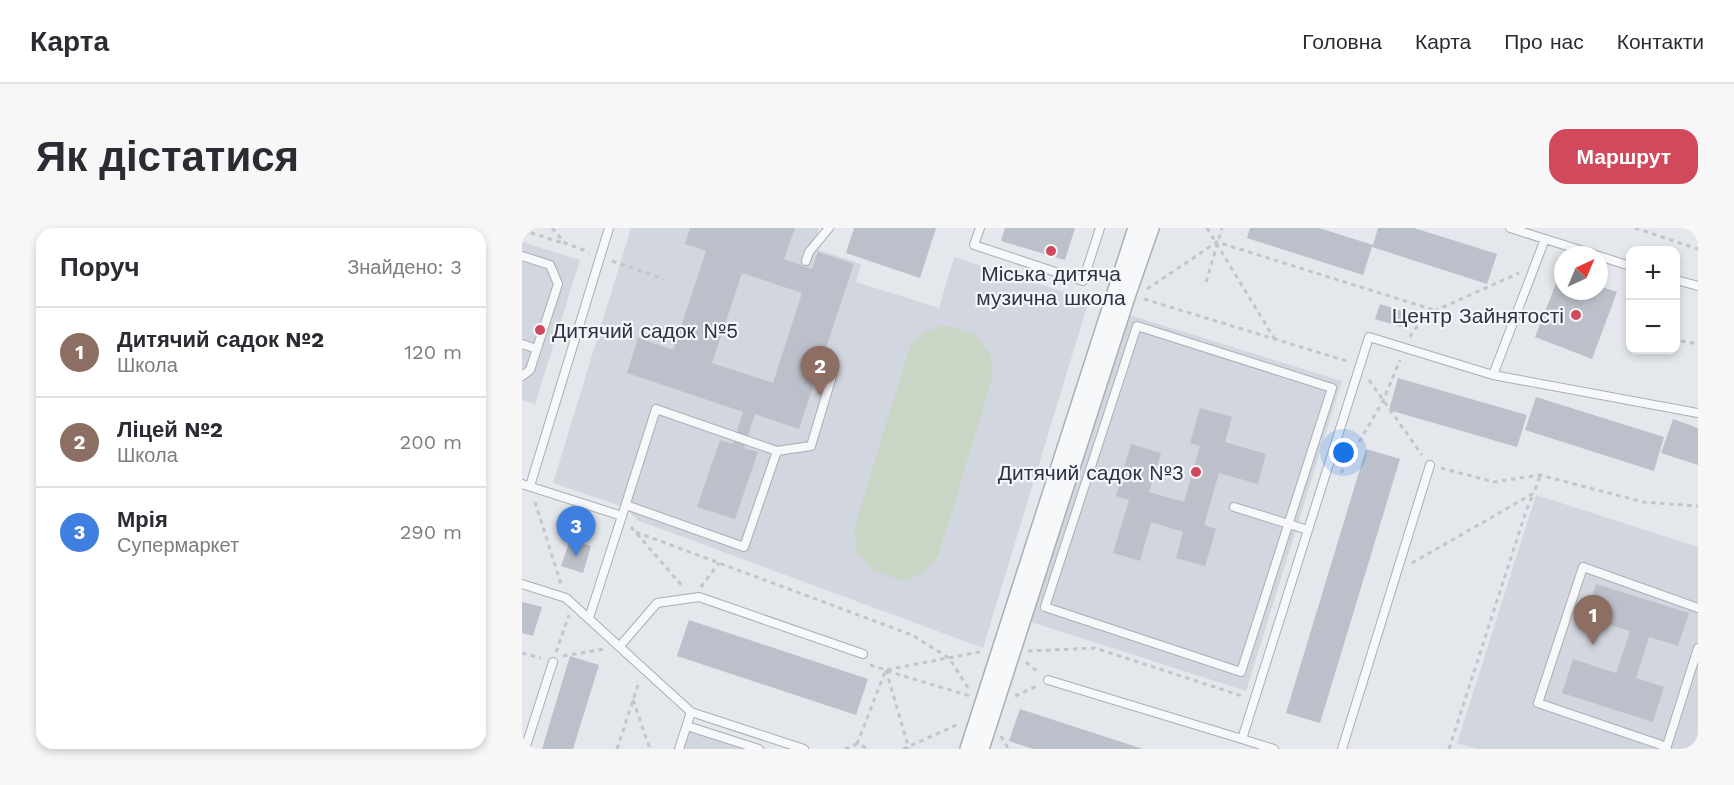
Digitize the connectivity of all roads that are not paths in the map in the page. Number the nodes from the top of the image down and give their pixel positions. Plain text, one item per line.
1 (609, 228) edge
2 (829, 228) edge
3 (980, 228) edge
4 (1100, 228) edge
5 (1136, 228) edge
6 (1151, 228) edge
7 (1510, 228) edge
8 (1545, 239) junction
9 (1566, 246) edge
10 (522, 256) edge
11 (1608, 259) edge
12 (806, 261) dead end
13 (1626, 265) edge
14 (1680, 281) edge
15 (1698, 286) edge
16 (522, 344) edge
17 (537, 349) junction
18 (1492, 375) junction
19 (522, 376) edge
20 (832, 376) dead end
21 (1698, 413) edge
22 (777, 451) junction
23 (1430, 465) road end
24 (526, 485) edge
25 (626, 506) junction
26 (1234, 507) dead end
27 (622, 516) junction
28 (1288, 524) junction
29 (1308, 530) junction
30 (522, 584) edge
31 (1698, 608) edge
32 (589, 618) junction
33 (620, 646) junction
34 (1698, 648) edge
35 (1007, 650) junction
36 (863, 654) road end
37 (553, 662) road end
38 (1048, 680) road end
39 (691, 712) junction
40 (687, 726) junction
41 (1242, 739) junction
42 (1667, 748) edge
43 (525, 749) edge
44 (680, 749) edge
45 (759, 749) edge
46 (804, 749) edge
47 (968, 749) edge
48 (981, 749) edge
49 (1274, 749) edge
50 (1342, 749) edge

1 - 24 lane
2 - 12 lane
3 - 4 lane
5 - 35 street
6 - 35 street
7 - 8 lane
8 - 9 lane
8 - 18 lane
10 - 17 lane
11 - 13 lane
14 - 15 lane
16 - 17 lane
17 - 19 lane
18 - 21 lane
18 - 29 lane
20 - 22 lane
22 - 25 lane
22 - 25 lane
23 - 50 lane
24 - 27 lane
25 - 27 lane
26 - 28 lane
27 - 32 lane
28 - 28 lane
28 - 29 lane
29 - 41 lane
30 - 32 lane
31 - 42 lane
32 - 33 lane
33 - 36 lane
33 - 39 lane
34 - 42 lane
35 - 47 street
35 - 48 street
37 - 43 lane
38 - 41 lane
39 - 40 lane
39 - 46 lane
40 - 44 lane
40 - 45 lane
41 - 49 lane

